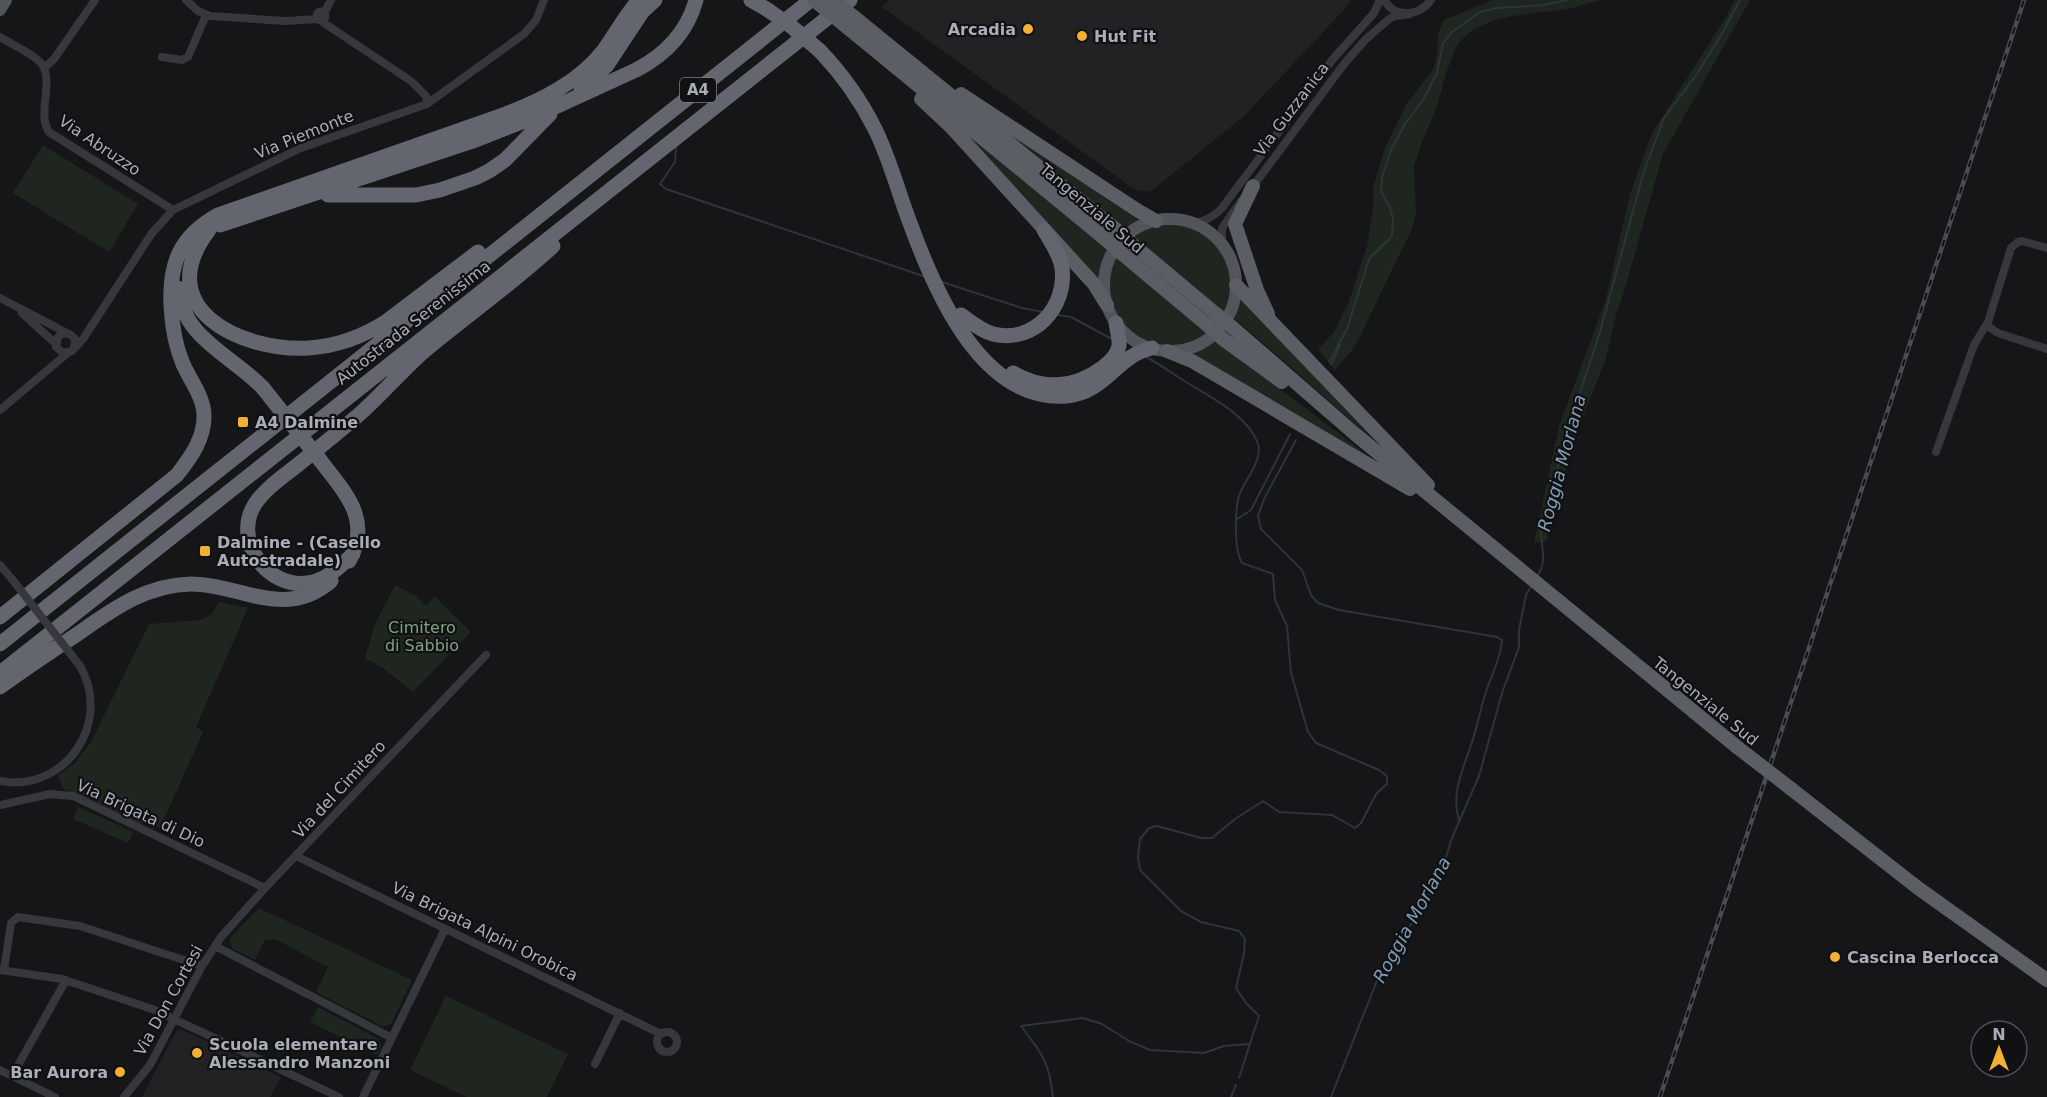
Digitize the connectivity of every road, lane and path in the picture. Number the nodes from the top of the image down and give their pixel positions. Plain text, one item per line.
1 (6, 0) edge
2 (95, 0) edge
3 (186, 0) edge
4 (331, 0) edge
5 (544, 0) edge
6 (639, 0) edge
7 (655, 0) edge
8 (696, 0) edge
9 (751, 0) edge
10 (813, 0) edge
11 (833, 0) edge
12 (850, 0) edge
13 (1382, 0) edge
14 (1431, 0) edge
15 (771, 5) edge
16 (0, 10) edge
17 (1410, 14) junction
18 (206, 15) junction
19 (322, 18) junction
20 (853, 25) junction
21 (0, 37) edge
22 (824, 48) junction
23 (894, 50) junction
24 (162, 57) dead end
25 (893, 65) junction
26 (44, 68) junction
27 (564, 103) junction
28 (427, 104) junction
29 (624, 178) junction
30 (585, 180) junction
31 (1253, 186) junction
32 (301, 199) junction
33 (173, 210) junction
34 (1156, 221) junction
35 (1190, 223) junction
36 (209, 230) junction
37 (1044, 230) junction
38 (1109, 233) junction
39 (183, 244) junction
40 (1222, 245) junction
41 (2047, 248) edge
42 (182, 261) junction
43 (1236, 285) junction
44 (4, 300) edge
45 (1107, 305) junction
46 (961, 315) junction
47 (96, 320) junction
48 (1988, 322) junction
49 (1116, 323) junction
50 (1273, 324) junction
51 (69, 334) junction
52 (56, 345) junction
53 (2047, 349) edge
54 (72, 350) junction
55 (1159, 350) junction
56 (48, 371) junction
57 (0, 410) edge
58 (1936, 452) dead end
59 (1442, 506) junction
60 (353, 554) junction
61 (0, 565) edge
62 (0, 617) edge
63 (0, 644) edge
64 (486, 655) dead end
65 (0, 673) edge
66 (0, 687) edge
67 (0, 781) edge
68 (0, 805) edge
69 (296, 856) junction
70 (265, 888) junction
71 (445, 929) junction
72 (215, 946) junction
73 (202, 966) junction
74 (2, 970) edge
75 (66, 980) junction
76 (2047, 980) edge
77 (620, 1013) junction
78 (175, 1019) junction
79 (660, 1034) dead end
80 (392, 1038) junction
81 (595, 1064) dead end
82 (0, 1070) edge
83 (12, 1076) junction
84 (56, 1097) edge
85 (124, 1097) edge
86 (339, 1097) edge
87 (363, 1097) edge

1 - 16 main road
2 - 26 street
3 - 18 street
4 - 19 street
5 - 28 street, Via Piemonte
6 - 39 highway
7 - 27 highway
8 - 27 highway
9 - 15 highway
10 - 20 highway, Tangenziale Sud, bridge
10 - 30 highway, Autostrada Serenissima / A4
11 - 20 highway, Tangenziale Sud, bridge
12 - 29 highway, Autostrada Serenissima / A4
13 - 17 street, Via Guzzanica
13 - 35 street, Via Guzzanica
14 - 17 street, Via Guzzanica
15 - 22 highway
17 - 31 street, Via Guzzanica
18 - 19 street
18 - 24 street
19 - 28 street
20 - 23 highway, Tangenziale Sud
20 - 25 highway, Tangenziale Sud
21 - 26 street
22 - 46 highway
22 - 55 highway
23 - 34 highway
23 - 38 highway, Tangenziale Sud
25 - 37 highway
25 - 38 highway, Tangenziale Sud
26 - 33 street, Via Abruzzo
27 - 32 highway
27 - 32 highway
28 - 33 street, Via Piemonte
29 - 60 highway
29 - 65 highway, Autostrada Serenissima / A4
30 - 36 highway
30 - 63 highway, Autostrada Serenissima / A4
31 - 40 street, Via Guzzanica
31 - 50 highway
32 - 36 highway
33 - 47 street, Via Piemonte
34 - 35 main road
34 - 45 main road
35 - 40 main road
36 - 42 highway
37 - 45 highway
37 - 46 highway
38 - 59 highway, Tangenziale Sud, bridge
39 - 42 highway
39 - 62 highway
40 - 43 main road
41 - 48 street
42 - 60 highway, bridge
43 - 50 highway
43 - 55 main road
44 - 51 street
44 - 52 street
45 - 49 main road
46 - 49 highway
47 - 51 street, Via Piemonte
47 - 54 street, Via Piemonte
48 - 53 street
48 - 58 street
49 - 55 main road
50 - 59 highway
51 - 52 street, Via Piemonte
51 - 54 street
52 - 54 street
52 - 56 street, Via Piemonte
54 - 56 street, Via Piemonte
55 - 59 highway
56 - 57 street, Via Piemonte
59 - 76 highway, Tangenziale Sud, bridge
60 - 66 highway
61 - 67 street, bridge
64 - 69 street, Via del Cimitero
68 - 70 street, Via Brigata di Dio
69 - 70 street, Via del Cimitero
69 - 71 street, Via Brigata Alpini Orobica
70 - 72 street, Via del Cimitero
71 - 77 street, Via Brigata Alpini Orobica
71 - 80 street
72 - 73 street, Via Don Cortesi
72 - 80 street
73 - 74 street
73 - 78 street, Via Don Cortesi
74 - 75 street
75 - 78 street
75 - 83 street
77 - 79 street, Via Brigata Alpini Orobica
77 - 81 street
78 - 85 street, Via Don Cortesi
78 - 86 street
80 - 87 street
82 - 83 street
83 - 84 street

